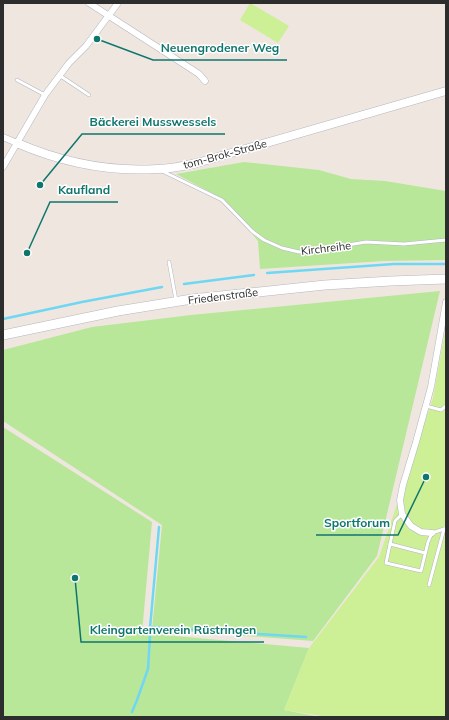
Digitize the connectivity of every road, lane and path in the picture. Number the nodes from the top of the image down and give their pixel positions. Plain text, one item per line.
1 (89, 3) edge
2 (118, 3) edge
3 (108, 16) junction
4 (59, 76) junction
5 (17, 80) dead end
6 (205, 81) dead end
7 (446, 91) edge
8 (45, 95) junction
9 (89, 95) dead end
10 (3, 136) edge
11 (17, 143) junction
12 (3, 167) edge
13 (158, 169) junction
14 (446, 240) edge
15 (169, 262) dead end
16 (446, 279) edge
17 (177, 302) junction
18 (446, 303) edge
19 (3, 335) edge
20 (426, 406) junction
21 (446, 406) edge
22 (402, 514) junction
23 (445, 529) edge
24 (432, 532) junction
25 (390, 544) junction
26 (425, 553) junction
27 (429, 585) dead end

1 - 3 street
2 - 3 street
3 - 4 street
3 - 6 street
4 - 8 street
4 - 9 lane
5 - 8 lane
7 - 13 street, tom-Brok-Straße
8 - 11 street
10 - 11 street, tom-Brok-Straße
11 - 12 street
11 - 13 street, tom-Brok-Straße
13 - 14 lane, Kirchreihe
15 - 17 lane
16 - 17 main road, Friedenstraße
17 - 19 main road, Friedenstraße
18 - 20 street
20 - 21 lane
20 - 22 street
22 - 24 street
22 - 25 lane
23 - 24 lane
23 - 27 lane
24 - 26 lane
25 - 26 lane
25 - 26 lane

